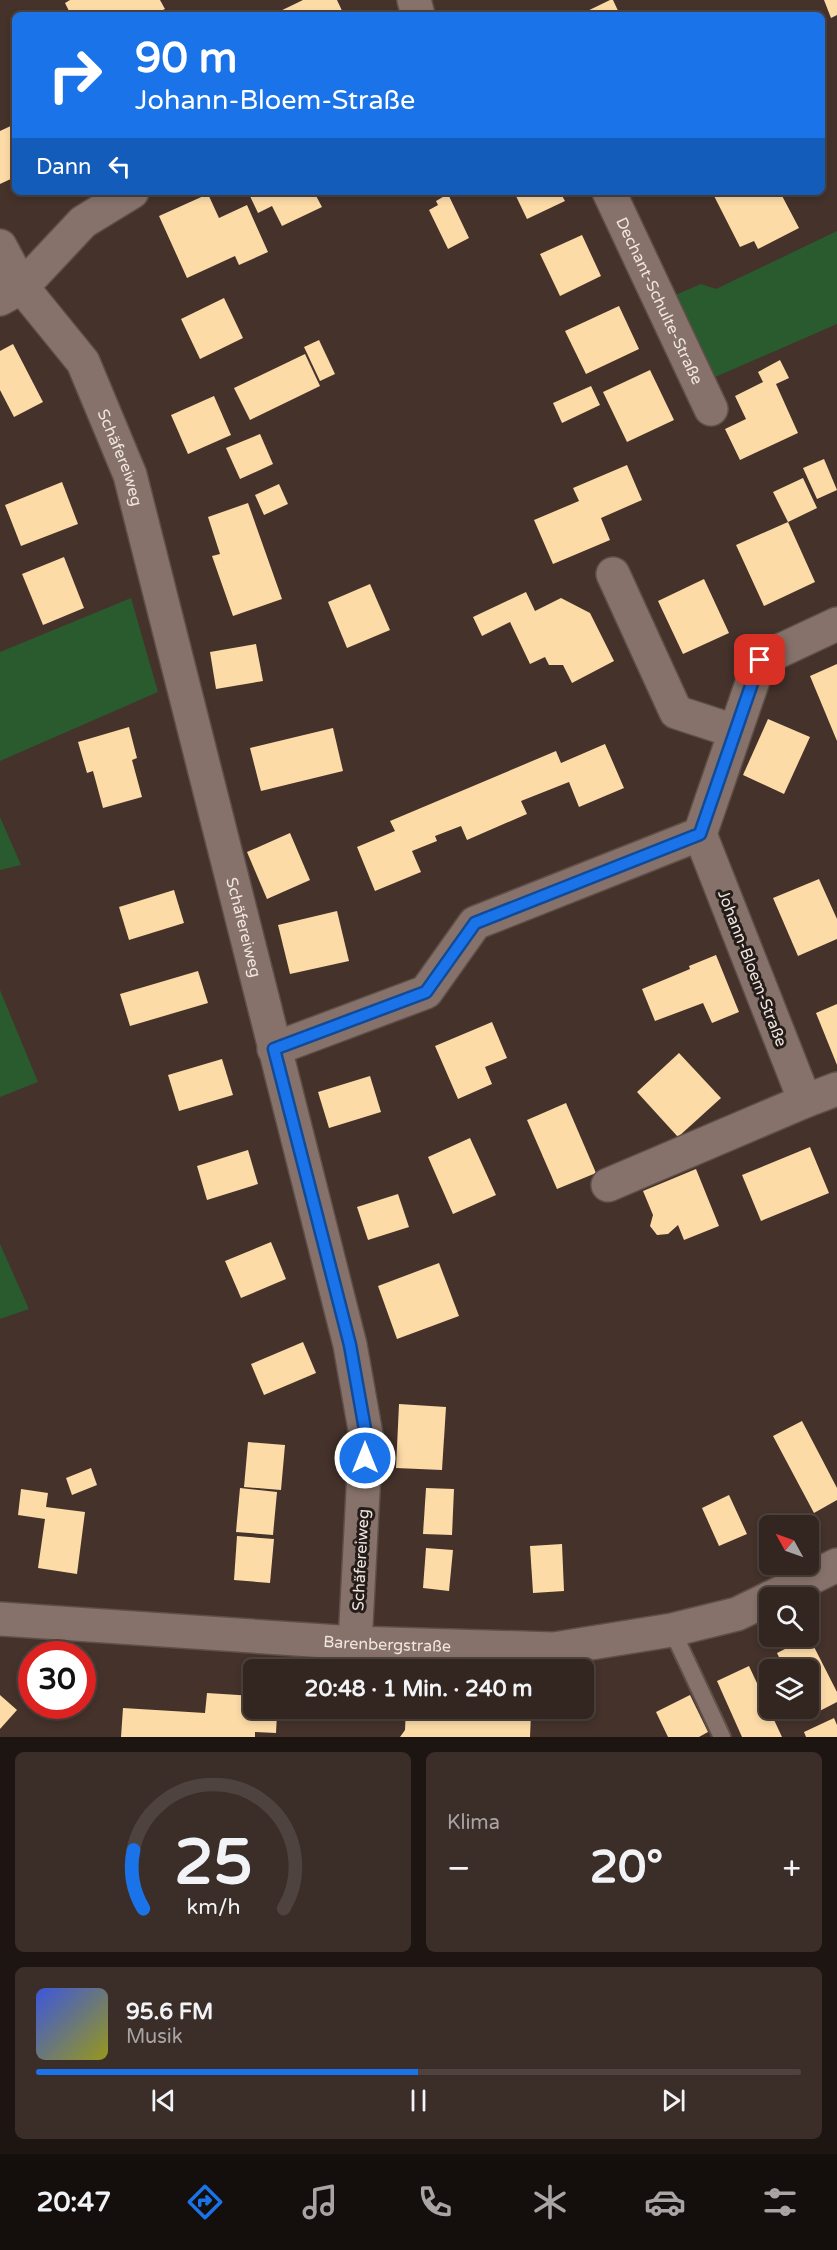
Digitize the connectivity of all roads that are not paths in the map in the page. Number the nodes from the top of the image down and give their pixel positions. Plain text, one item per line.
1 (127, 195) edge
2 (610, 195) edge
3 (0, 246) edge
4 (11, 293) edge
5 (711, 408) dead end
6 (613, 574) dead end
7 (837, 624) edge
8 (734, 731) junction
9 (700, 834) junction
10 (274, 1049) junction
11 (837, 1089) edge
12 (805, 1101) junction
13 (608, 1185) dead end
14 (837, 1564) edge
15 (792, 1587) edge
16 (759, 1603) edge
17 (0, 1619) edge
18 (672, 1630) junction
19 (355, 1643) junction
20 (722, 1737) edge

1 - 4 street
2 - 5 street, Dechant-Schulte-Straße
3 - 4 street, Schäfereiweg
4 - 10 street, Schäfereiweg
6 - 8 street
7 - 8 street
8 - 9 street
9 - 10 street
9 - 12 street, Johann-Bloem-Straße
10 - 19 street, Schäfereiweg
11 - 12 street
12 - 13 street
14 - 15 street, Barenbergstraße
16 - 18 street, Barenbergstraße
17 - 19 street, Barenbergstraße
18 - 19 street, Barenbergstraße
18 - 20 lane

